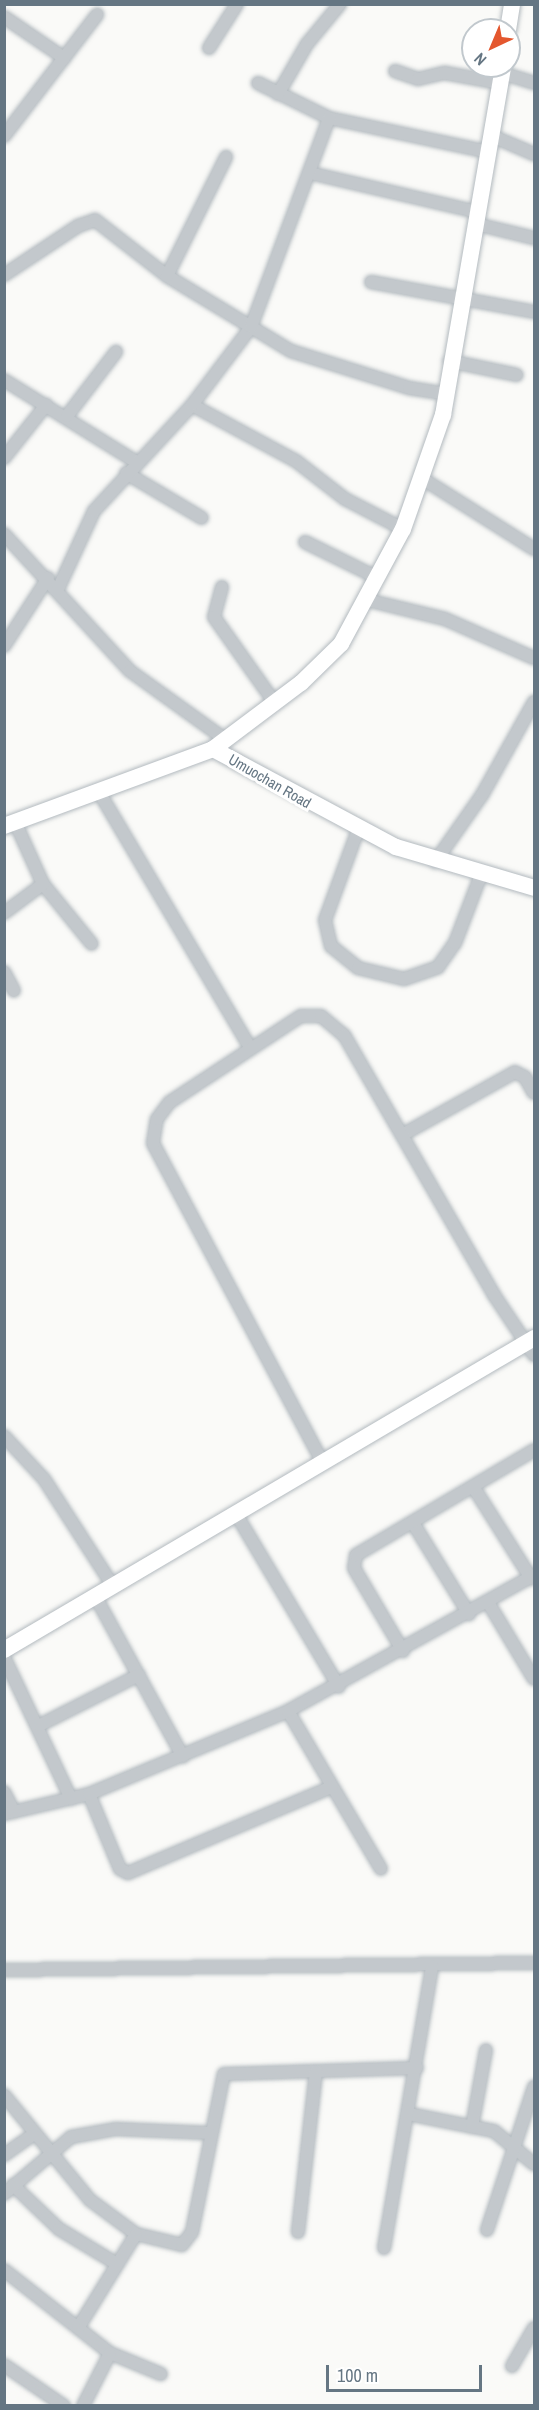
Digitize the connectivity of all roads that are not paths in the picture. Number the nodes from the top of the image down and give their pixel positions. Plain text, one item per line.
1 (237, 4) edge
2 (340, 4) edge
3 (97, 15) dead end
4 (4, 17) edge
5 (209, 48) dead end
6 (64, 58) junction
7 (395, 71) dead end
8 (461, 73) edge
9 (500, 78) edge
10 (516, 78) edge
11 (258, 83) dead end
12 (534, 83) edge
13 (278, 94) junction
14 (329, 118) junction
15 (4, 136) edge
16 (491, 144) junction
17 (534, 154) edge
18 (226, 157) dead end
19 (310, 173) junction
20 (477, 218) junction
21 (534, 238) edge
22 (4, 275) edge
23 (167, 276) junction
24 (371, 282) dead end
25 (461, 303) junction
26 (534, 312) edge
27 (251, 327) junction
28 (116, 352) dead end
29 (449, 361) junction
30 (517, 375) dead end
31 (4, 380) edge
32 (447, 393) junction
33 (46, 405) junction
34 (192, 405) junction
35 (67, 416) junction
36 (4, 458) edge
37 (136, 462) junction
38 (126, 472) junction
39 (423, 479) junction
40 (202, 518) dead end
41 (403, 529) junction
42 (4, 534) edge
43 (305, 542) dead end
44 (534, 549) edge
45 (48, 578) junction
46 (378, 578) junction
47 (222, 587) dead end
48 (58, 589) junction
49 (368, 600) junction
50 (4, 646) edge
51 (534, 658) edge
52 (534, 702) edge
53 (275, 703) junction
54 (220, 745) junction
55 (99, 792) junction
56 (10, 824) edge
57 (358, 830) junction
58 (435, 862) junction
59 (481, 875) junction
60 (43, 884) junction
61 (534, 888) edge
62 (4, 913) edge
63 (92, 944) dead end
64 (4, 972) edge
65 (14, 991) dead end
66 (250, 1047) junction
67 (534, 1093) edge
68 (402, 1135) junction
69 (532, 1345) edge
70 (4, 1436) edge
71 (534, 1451) edge
72 (323, 1463) junction
73 (474, 1488) junction
74 (236, 1514) junction
75 (413, 1523) junction
76 (533, 1577) edge
77 (113, 1586) junction
78 (95, 1596) junction
79 (489, 1604) junction
80 (469, 1614) junction
81 (4, 1650) edge
82 (403, 1651) junction
83 (4, 1657) edge
84 (139, 1675) junction
85 (533, 1675) edge
86 (339, 1687) junction
87 (288, 1712) junction
88 (40, 1725) junction
89 (183, 1757) junction
90 (332, 1787) junction
91 (4, 1792) edge
92 (89, 1794) junction
93 (71, 1798) junction
94 (9, 1813) edge
95 (381, 1869) dead end
96 (534, 1963) edge
97 (432, 1966) junction
98 (4, 1970) edge
99 (486, 2050) dead end
100 (417, 2068) junction
101 (316, 2071) junction
102 (534, 2087) edge
103 (4, 2095) edge
104 (409, 2114) junction
105 (472, 2127) junction
106 (209, 2133) junction
107 (33, 2134) junction
108 (513, 2146) junction
109 (47, 2153) junction
110 (4, 2155) edge
111 (534, 2164) edge
112 (9, 2189) edge
113 (487, 2230) dead end
114 (298, 2232) dead end
115 (136, 2234) junction
116 (384, 2248) dead end
117 (117, 2264) junction
118 (4, 2270) edge
119 (78, 2328) junction
120 (534, 2328) edge
121 (110, 2353) junction
122 (4, 2365) edge
123 (512, 2366) dead end
124 (161, 2374) dead end
125 (64, 2406) edge
126 (82, 2406) edge

1 - 5 street
2 - 13 street
3 - 6 street
4 - 6 street
6 - 15 street
7 - 8 street
9 - 16 street
10 - 12 street
11 - 13 street
13 - 14 street
14 - 16 street
14 - 19 street
16 - 17 street
16 - 20 street
18 - 23 street
19 - 20 street
19 - 27 street
20 - 21 street
20 - 25 street
22 - 23 street
23 - 27 street
24 - 25 street
25 - 26 street
25 - 29 street
27 - 32 street
27 - 34 street
28 - 35 street
29 - 30 street
29 - 32 street
31 - 33 street
32 - 39 street
33 - 35 street
33 - 36 street
34 - 37 street
34 - 41 street
35 - 37 street
37 - 38 street
38 - 40 street
38 - 48 street
39 - 41 street
39 - 44 street
41 - 46 street
42 - 45 street
43 - 46 street
45 - 48 street
45 - 50 street
46 - 49 street
47 - 53 street
48 - 54 street
49 - 51 street
49 - 53 street
52 - 58 street
53 - 54 street
54 - 55 street, Umuochan Road
54 - 57 street, Umuochan Road
55 - 56 street, Umuochan Road
55 - 66 street
56 - 60 street
57 - 58 street, Umuochan Road
57 - 59 street
58 - 59 street, Umuochan Road
59 - 61 street, Umuochan Road
60 - 62 street
60 - 63 street
64 - 65 street
66 - 68 street
66 - 72 street
67 - 68 street
68 - 69 street
69 - 72 street
70 - 77 street
71 - 73 street
72 - 74 street
73 - 75 street
73 - 76 street
74 - 77 street
74 - 86 street
75 - 80 street
75 - 82 street
76 - 79 street
77 - 78 street
78 - 81 street
78 - 84 street
79 - 80 street
79 - 85 street
80 - 82 street
82 - 86 street
83 - 88 street
84 - 88 street
84 - 89 street
86 - 87 street
87 - 89 street
87 - 90 street
88 - 93 street
89 - 92 street
90 - 92 street
90 - 95 street
91 - 94 street
92 - 93 street
93 - 94 street
96 - 97 street
97 - 98 street
97 - 100 street
99 - 105 street
100 - 101 street
100 - 104 street
101 - 106 street
101 - 114 street
102 - 108 street
103 - 107 street
104 - 105 street
104 - 116 street
105 - 108 street
106 - 109 street
106 - 115 street
107 - 109 street
107 - 110 street
108 - 111 street
108 - 113 street
109 - 112 street
109 - 115 street
112 - 117 street
115 - 117 street
117 - 119 street
118 - 119 street
119 - 121 street
120 - 123 street
121 - 124 street
121 - 126 street
122 - 125 street

